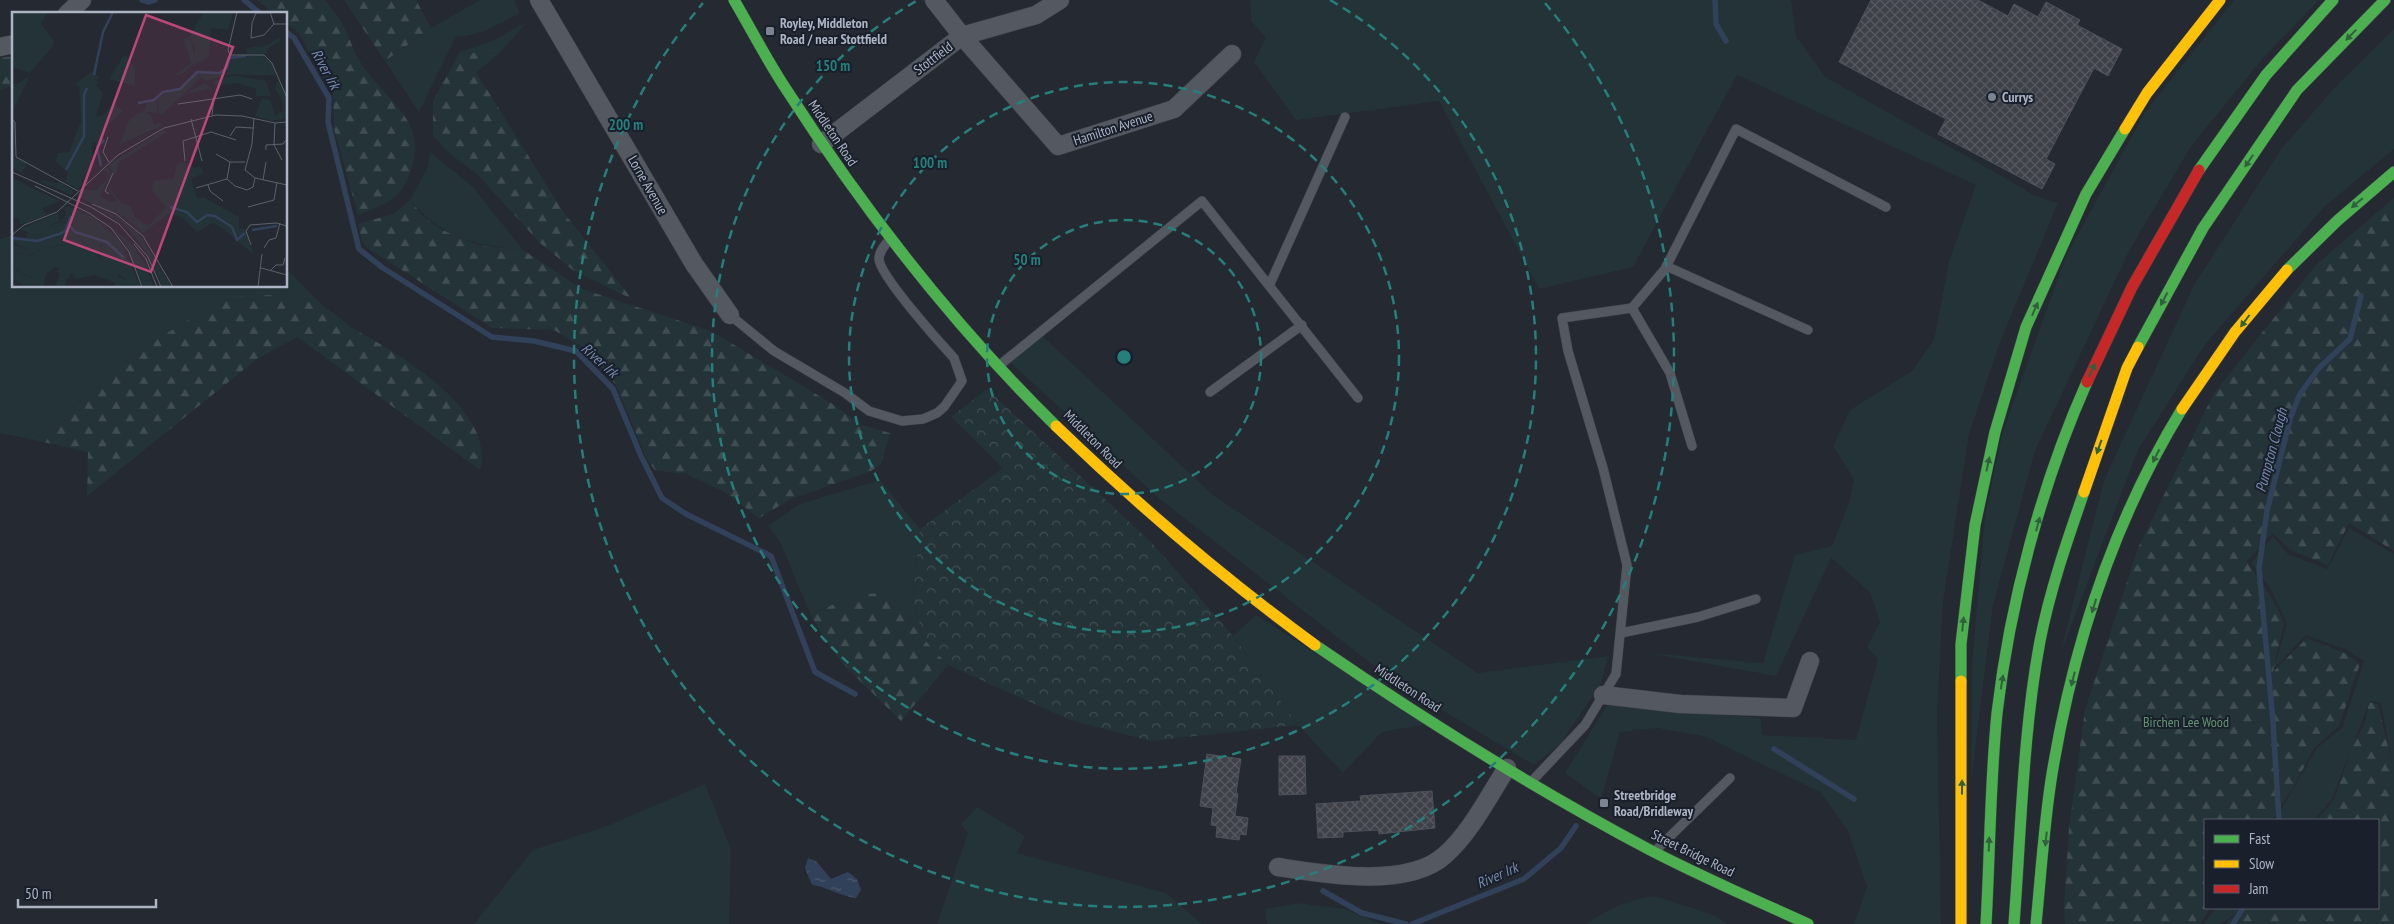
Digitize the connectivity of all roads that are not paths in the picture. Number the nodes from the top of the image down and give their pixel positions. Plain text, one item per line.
1 (82, 0) edge
2 (539, 0) edge
3 (734, 0) edge
4 (934, 0) edge
5 (1060, 0) edge
6 (2220, 0) edge
7 (2333, 0) edge
8 (2385, 0) edge
9 (69, 12) edge
10 (962, 36) junction
11 (1232, 54) dead end
12 (1345, 117) dead end
13 (821, 144) junction
14 (2394, 172) edge
15 (1886, 207) dead end
16 (890, 239) junction
17 (1666, 266) junction
18 (1270, 284) junction
19 (1632, 308) junction
20 (730, 315) joint
21 (1302, 325) junction
22 (1808, 330) dead end
23 (998, 366) junction
24 (1210, 392) dead end
25 (1358, 398) dead end
26 (1692, 446) dead end
27 (1756, 599) dead end
28 (1621, 633) junction
29 (1810, 661) dead end
30 (1603, 695) junction
31 (1507, 768) junction
32 (1730, 778) dead end
33 (1535, 786) junction
34 (1654, 852) junction
35 (1278, 867) dead end
36 (2037, 918) edge
37 (1808, 924) edge
38 (1961, 924) edge
39 (1986, 924) edge
40 (2014, 924) edge

1 - 9 street
2 - 20 street, Lorne Avenue
3 - 13 main road, Middleton Road
4 - 10 street
5 - 10 street, Stottfield
38 -> 6 main road
39 -> 7 main road
8 -> 40 main road
10 - 11 street, Hamilton Avenue
10 - 13 street, Stottfield
12 - 18 lane
13 - 16 main road, Middleton Road
14 -> 36 main road
15 - 17 lane
16 - 20 lane
16 - 23 main road, Middleton Road
17 - 19 lane
17 - 22 lane
18 - 21 lane
18 - 23 lane
19 - 26 lane
19 - 28 lane
21 - 24 lane
21 - 25 lane
23 - 31 main road, Middleton Road
27 - 28 lane
28 - 30 lane
29 - 30 street
30 - 33 lane
31 - 33 main road, Middleton Road
31 - 35 street
32 - 34 lane
33 - 34 main road, Street Bridge Road
34 - 37 main road, Street Bridge Road

